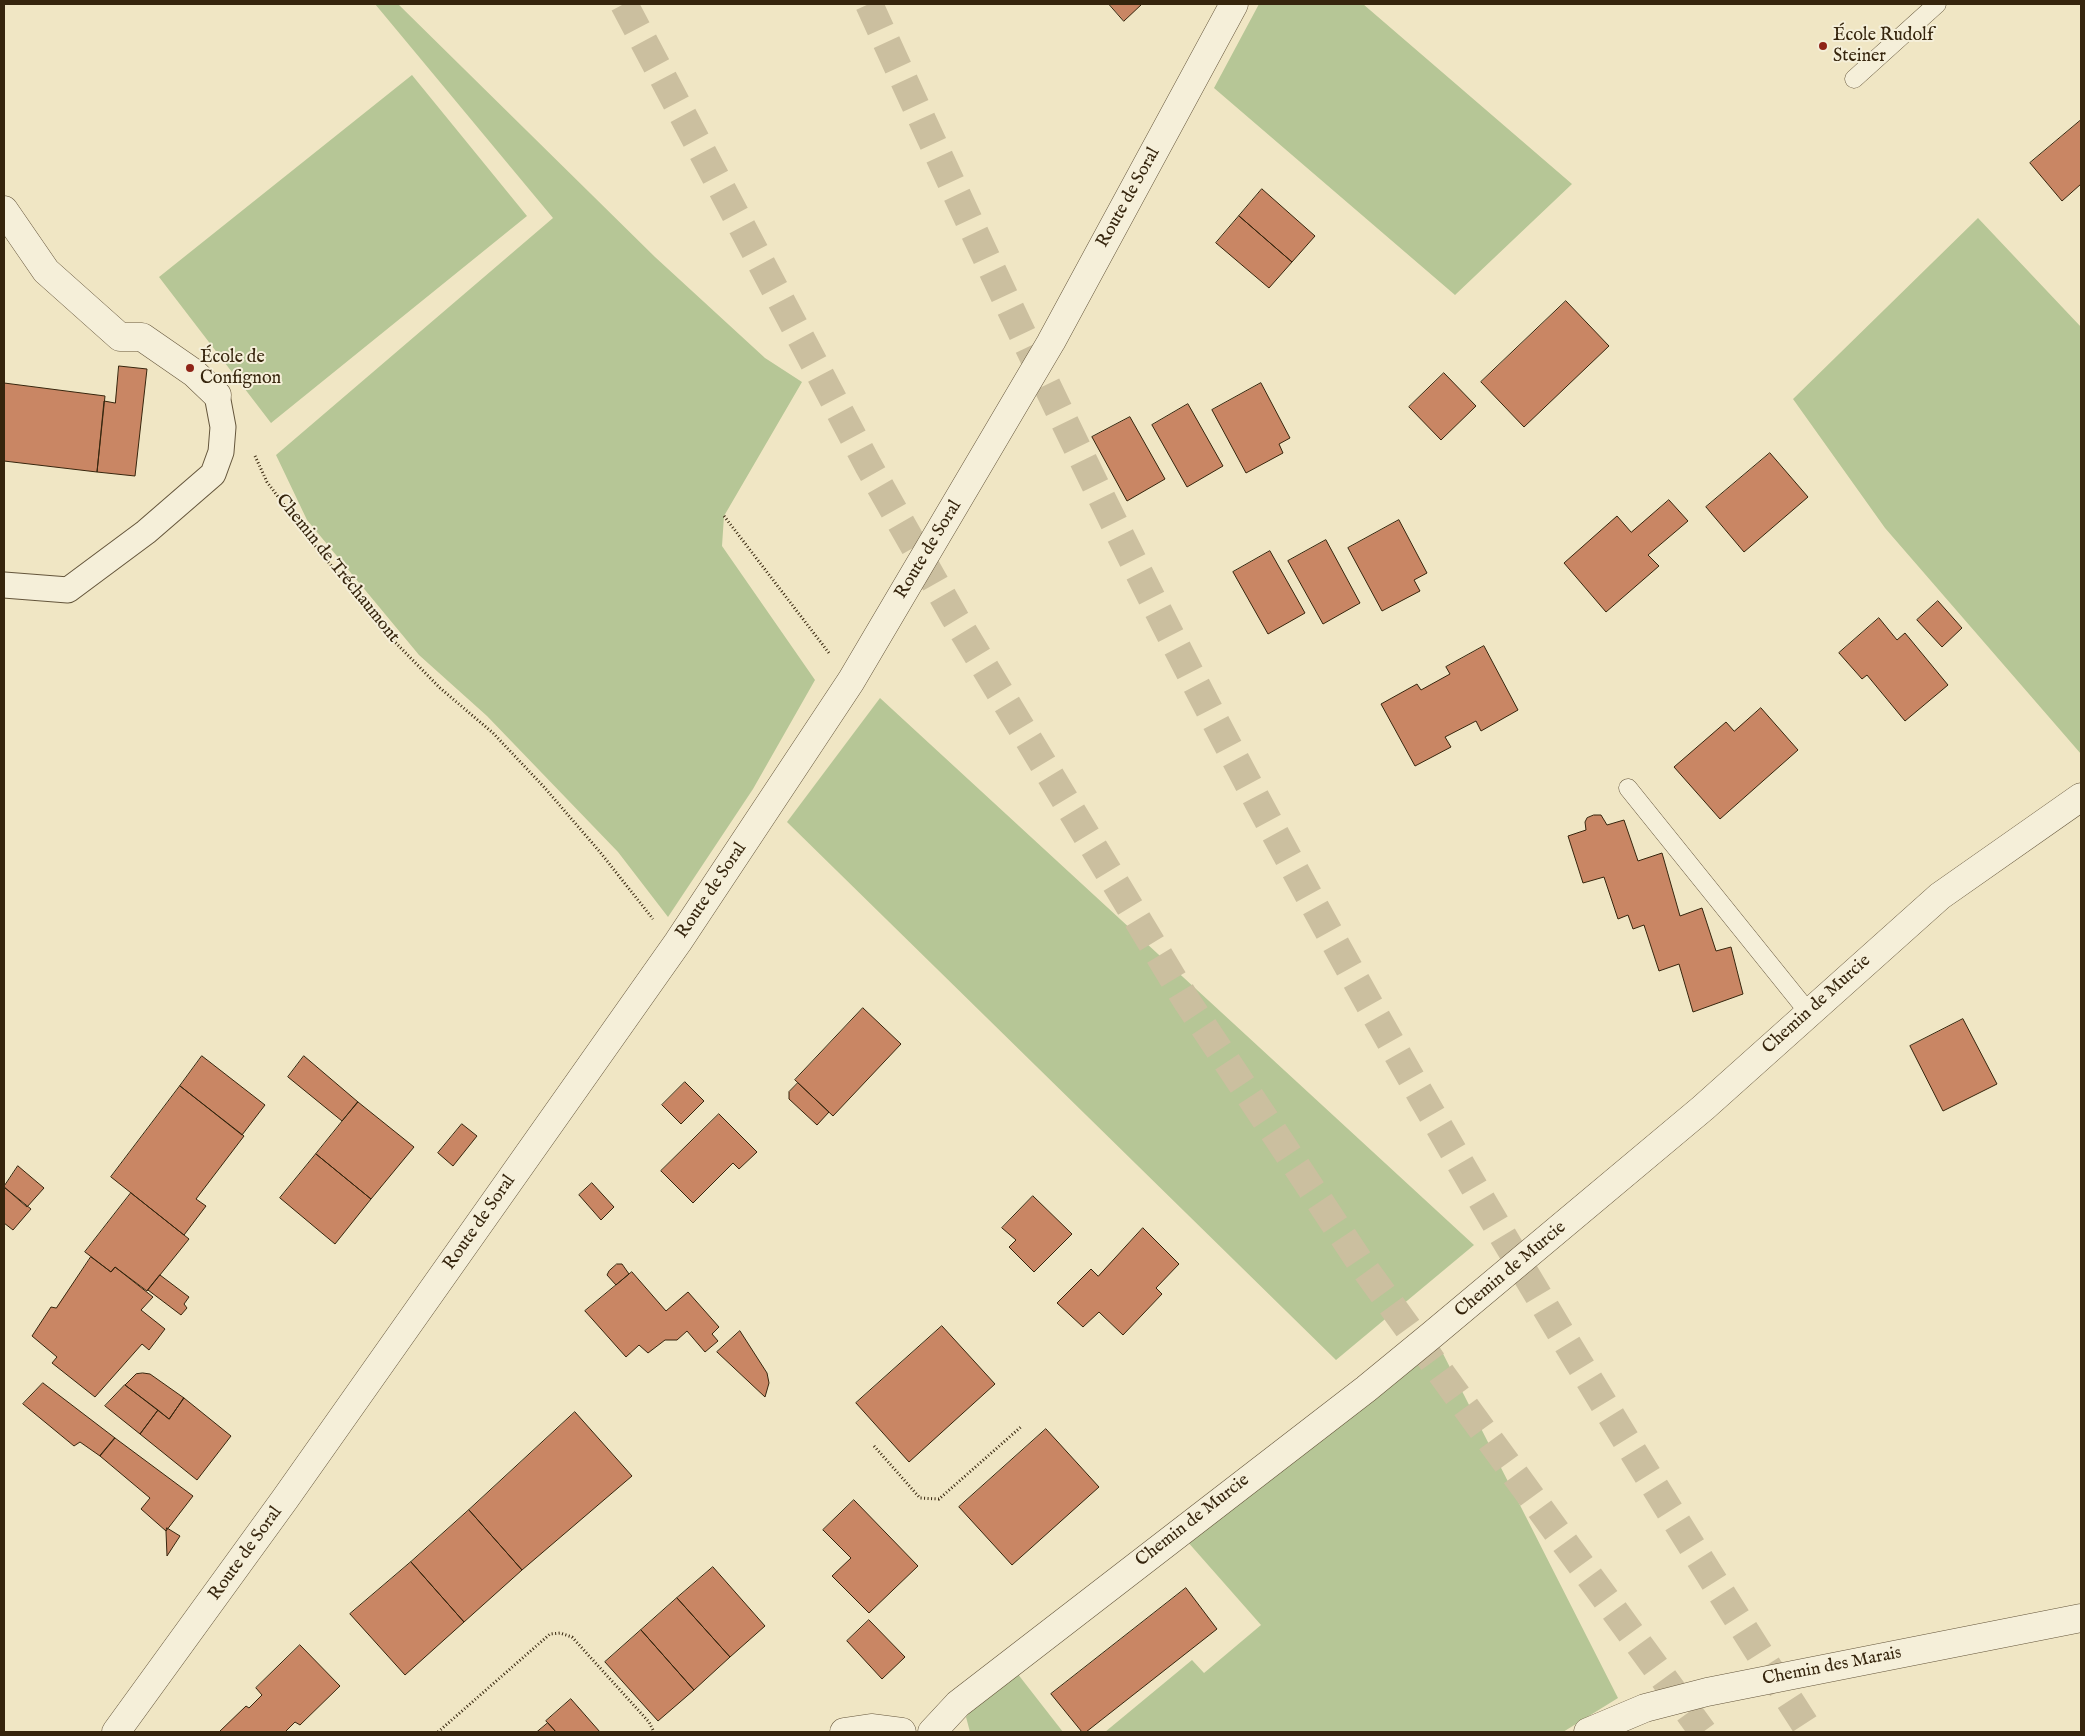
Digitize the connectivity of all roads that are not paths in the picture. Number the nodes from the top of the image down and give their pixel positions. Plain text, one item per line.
1 (1234, 4) edge
2 (1937, 4) edge
3 (1854, 79) dead end
4 (4, 210) edge
5 (217, 395) joint
6 (4, 585) edge
7 (1628, 788) dead end
8 (2081, 797) edge
9 (1810, 1012) junction
10 (2081, 1618) edge
11 (116, 1732) edge
12 (844, 1732) edge
13 (902, 1732) edge
14 (932, 1732) edge
15 (1588, 1732) edge

1 - 11 street, Route de Soral
2 - 3 lane
4 - 5 street
5 - 6 street
7 - 9 lane
8 - 9 street, Chemin de Murcie
9 - 14 street, Chemin de Murcie
10 - 15 street, Chemin des Marais
12 - 13 street

